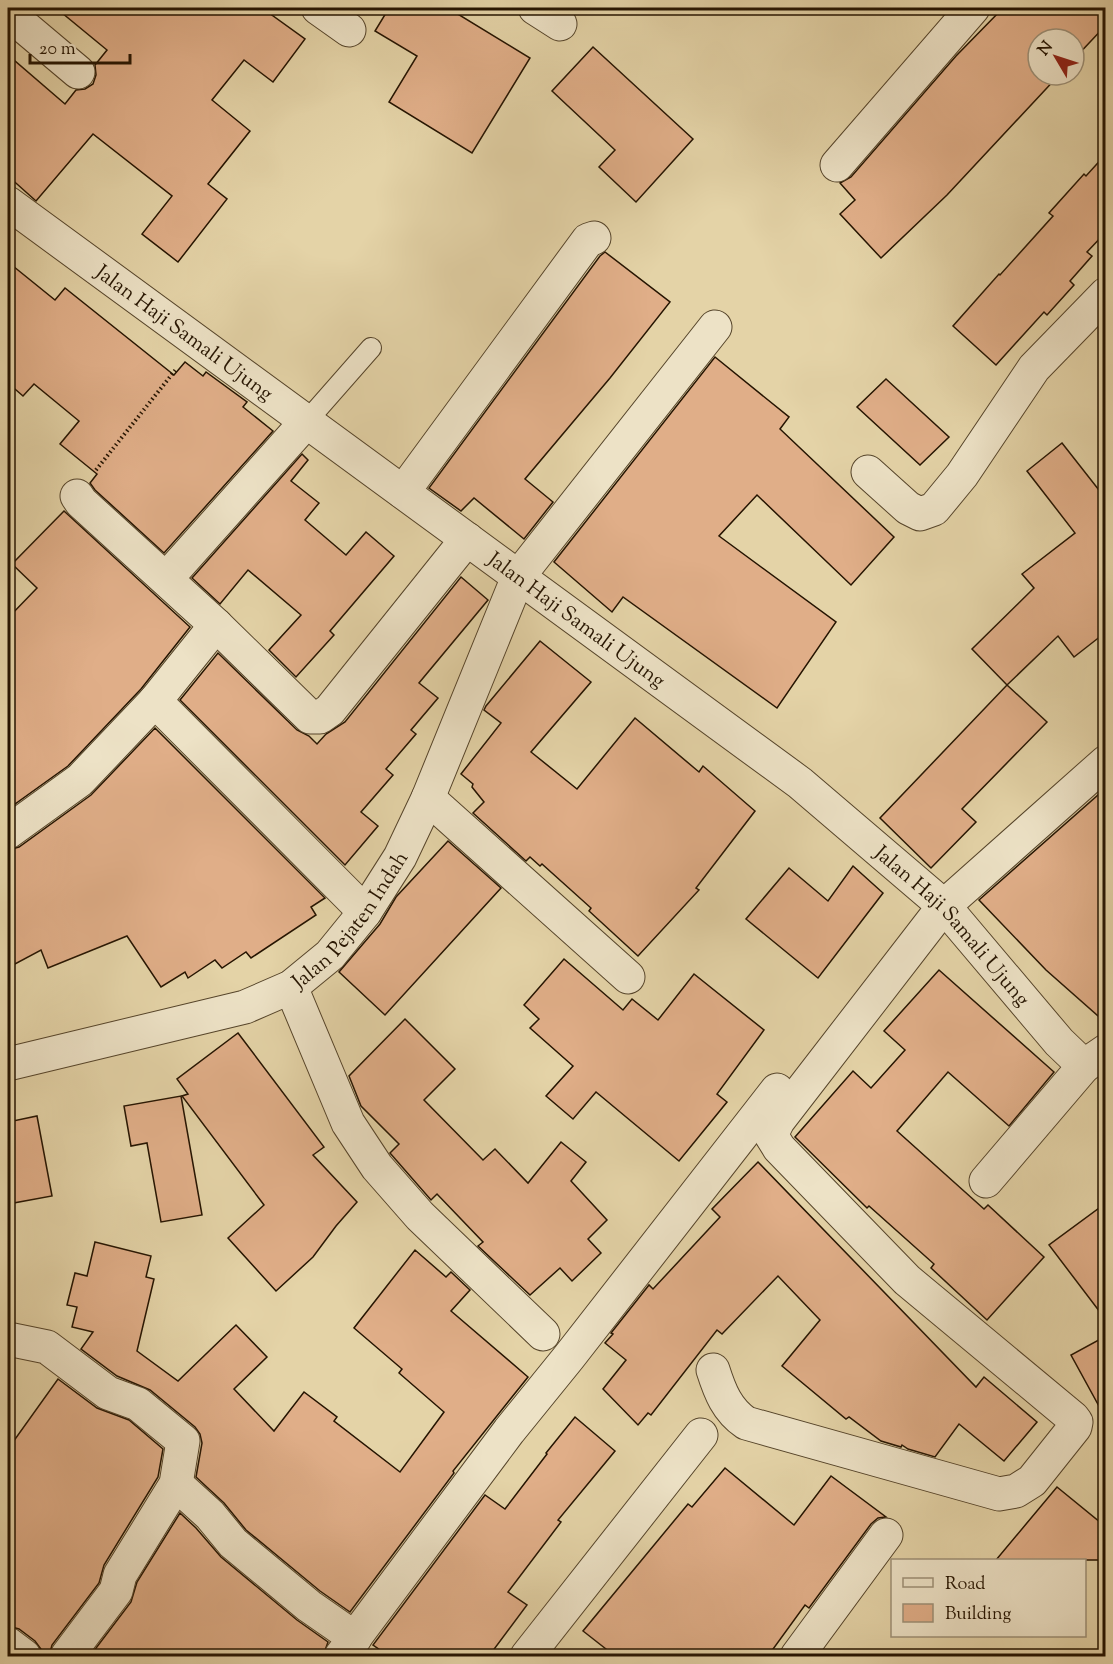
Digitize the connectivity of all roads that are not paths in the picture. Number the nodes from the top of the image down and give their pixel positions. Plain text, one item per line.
1 (318, 8) edge
2 (973, 8) edge
3 (8, 13) edge
4 (349, 30) dead end
5 (78, 72) dead end
6 (837, 165) dead end
7 (8, 203) edge
8 (594, 238) dead end
9 (1106, 294) edge
10 (716, 327) dead end
11 (371, 348) dead end
12 (306, 422) junction
13 (867, 472) dead end
14 (403, 492) junction
15 (77, 496) road end
16 (467, 539) junction
17 (518, 577) junction
18 (166, 579) junction
19 (216, 625) junction
20 (155, 701) junction
21 (1106, 762) edge
22 (428, 798) junction
23 (8, 832) edge
24 (937, 900) junction
25 (365, 912) junction
26 (628, 977) dead end
27 (291, 987) junction
28 (1095, 1059) edge
29 (8, 1064) edge
30 (986, 1181) dead end
31 (543, 1334) dead end
32 (8, 1339) edge
33 (714, 1370) dead end
34 (700, 1435) dead end
35 (176, 1484) junction
36 (886, 1534) dead end
37 (8, 1644) edge
38 (348, 1647) edge
39 (24, 1656) edge
40 (67, 1656) edge
41 (527, 1656) edge
42 (797, 1656) edge

1 - 4 street
2 - 6 street
3 - 5 street
7 - 12 street, Jalan Haji Samali Ujung
8 - 14 street
9 - 13 street
10 - 17 street, Jalan Pejaten Indah
11 - 12 lane
12 - 14 street, Jalan Haji Samali Ujung
12 - 18 street
14 - 16 street, Jalan Haji Samali Ujung
15 - 18 street
16 - 17 street, Jalan Haji Samali Ujung
16 - 19 street
17 - 22 street, Jalan Pejaten Indah
17 - 24 street, Jalan Haji Samali Ujung
18 - 19 street
19 - 20 street
20 - 23 street
20 - 25 street
21 - 24 street
22 - 25 street, Jalan Pejaten Indah
22 - 26 street
24 - 28 street, Jalan Haji Samali Ujung
24 - 33 street
24 - 38 street
25 - 27 street, Jalan Pejaten Indah
27 - 29 street, Jalan Pejaten Indah
27 - 31 street
28 - 30 street
32 - 35 street
34 - 41 street
35 - 38 street
35 - 40 street
36 - 42 street
37 - 39 street

